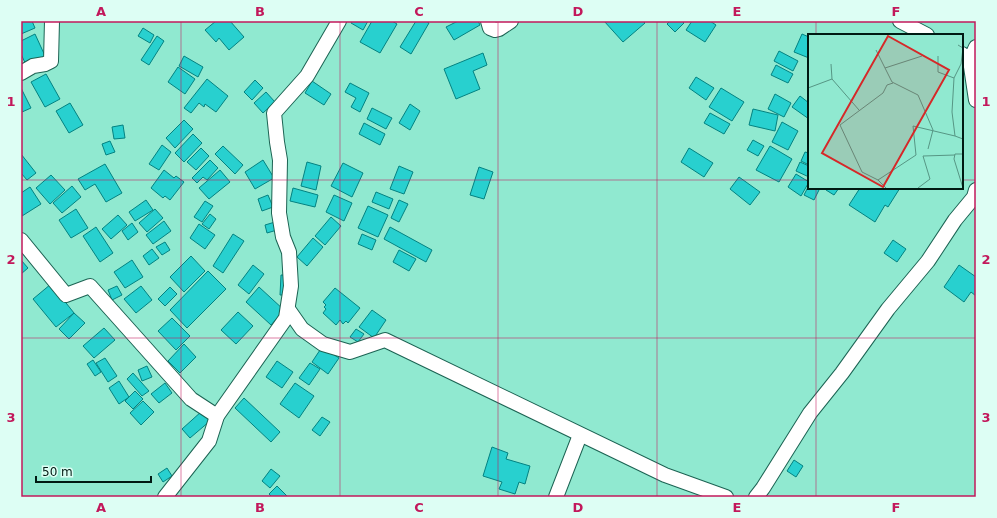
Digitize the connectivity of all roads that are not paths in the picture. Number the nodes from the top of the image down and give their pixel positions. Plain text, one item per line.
1 (52, 21) edge
2 (339, 21) edge
3 (488, 21) edge
4 (510, 21) edge
5 (900, 21) edge
6 (925, 34) edge
7 (976, 46) edge
8 (966, 57) edge
9 (21, 73) edge
10 (976, 100) edge
11 (976, 190) edge
12 (21, 240) edge
13 (288, 309) junction
14 (217, 416) junction
15 (580, 435) junction
16 (165, 497) edge
17 (556, 497) edge
18 (726, 497) edge
19 (756, 497) edge

1 - 9 street
2 - 13 street
3 - 4 street
5 - 6 street
7 - 8 street
8 - 10 street
11 - 19 street
12 - 14 street
13 - 14 street
13 - 15 street
14 - 16 street
15 - 17 street
15 - 18 street

